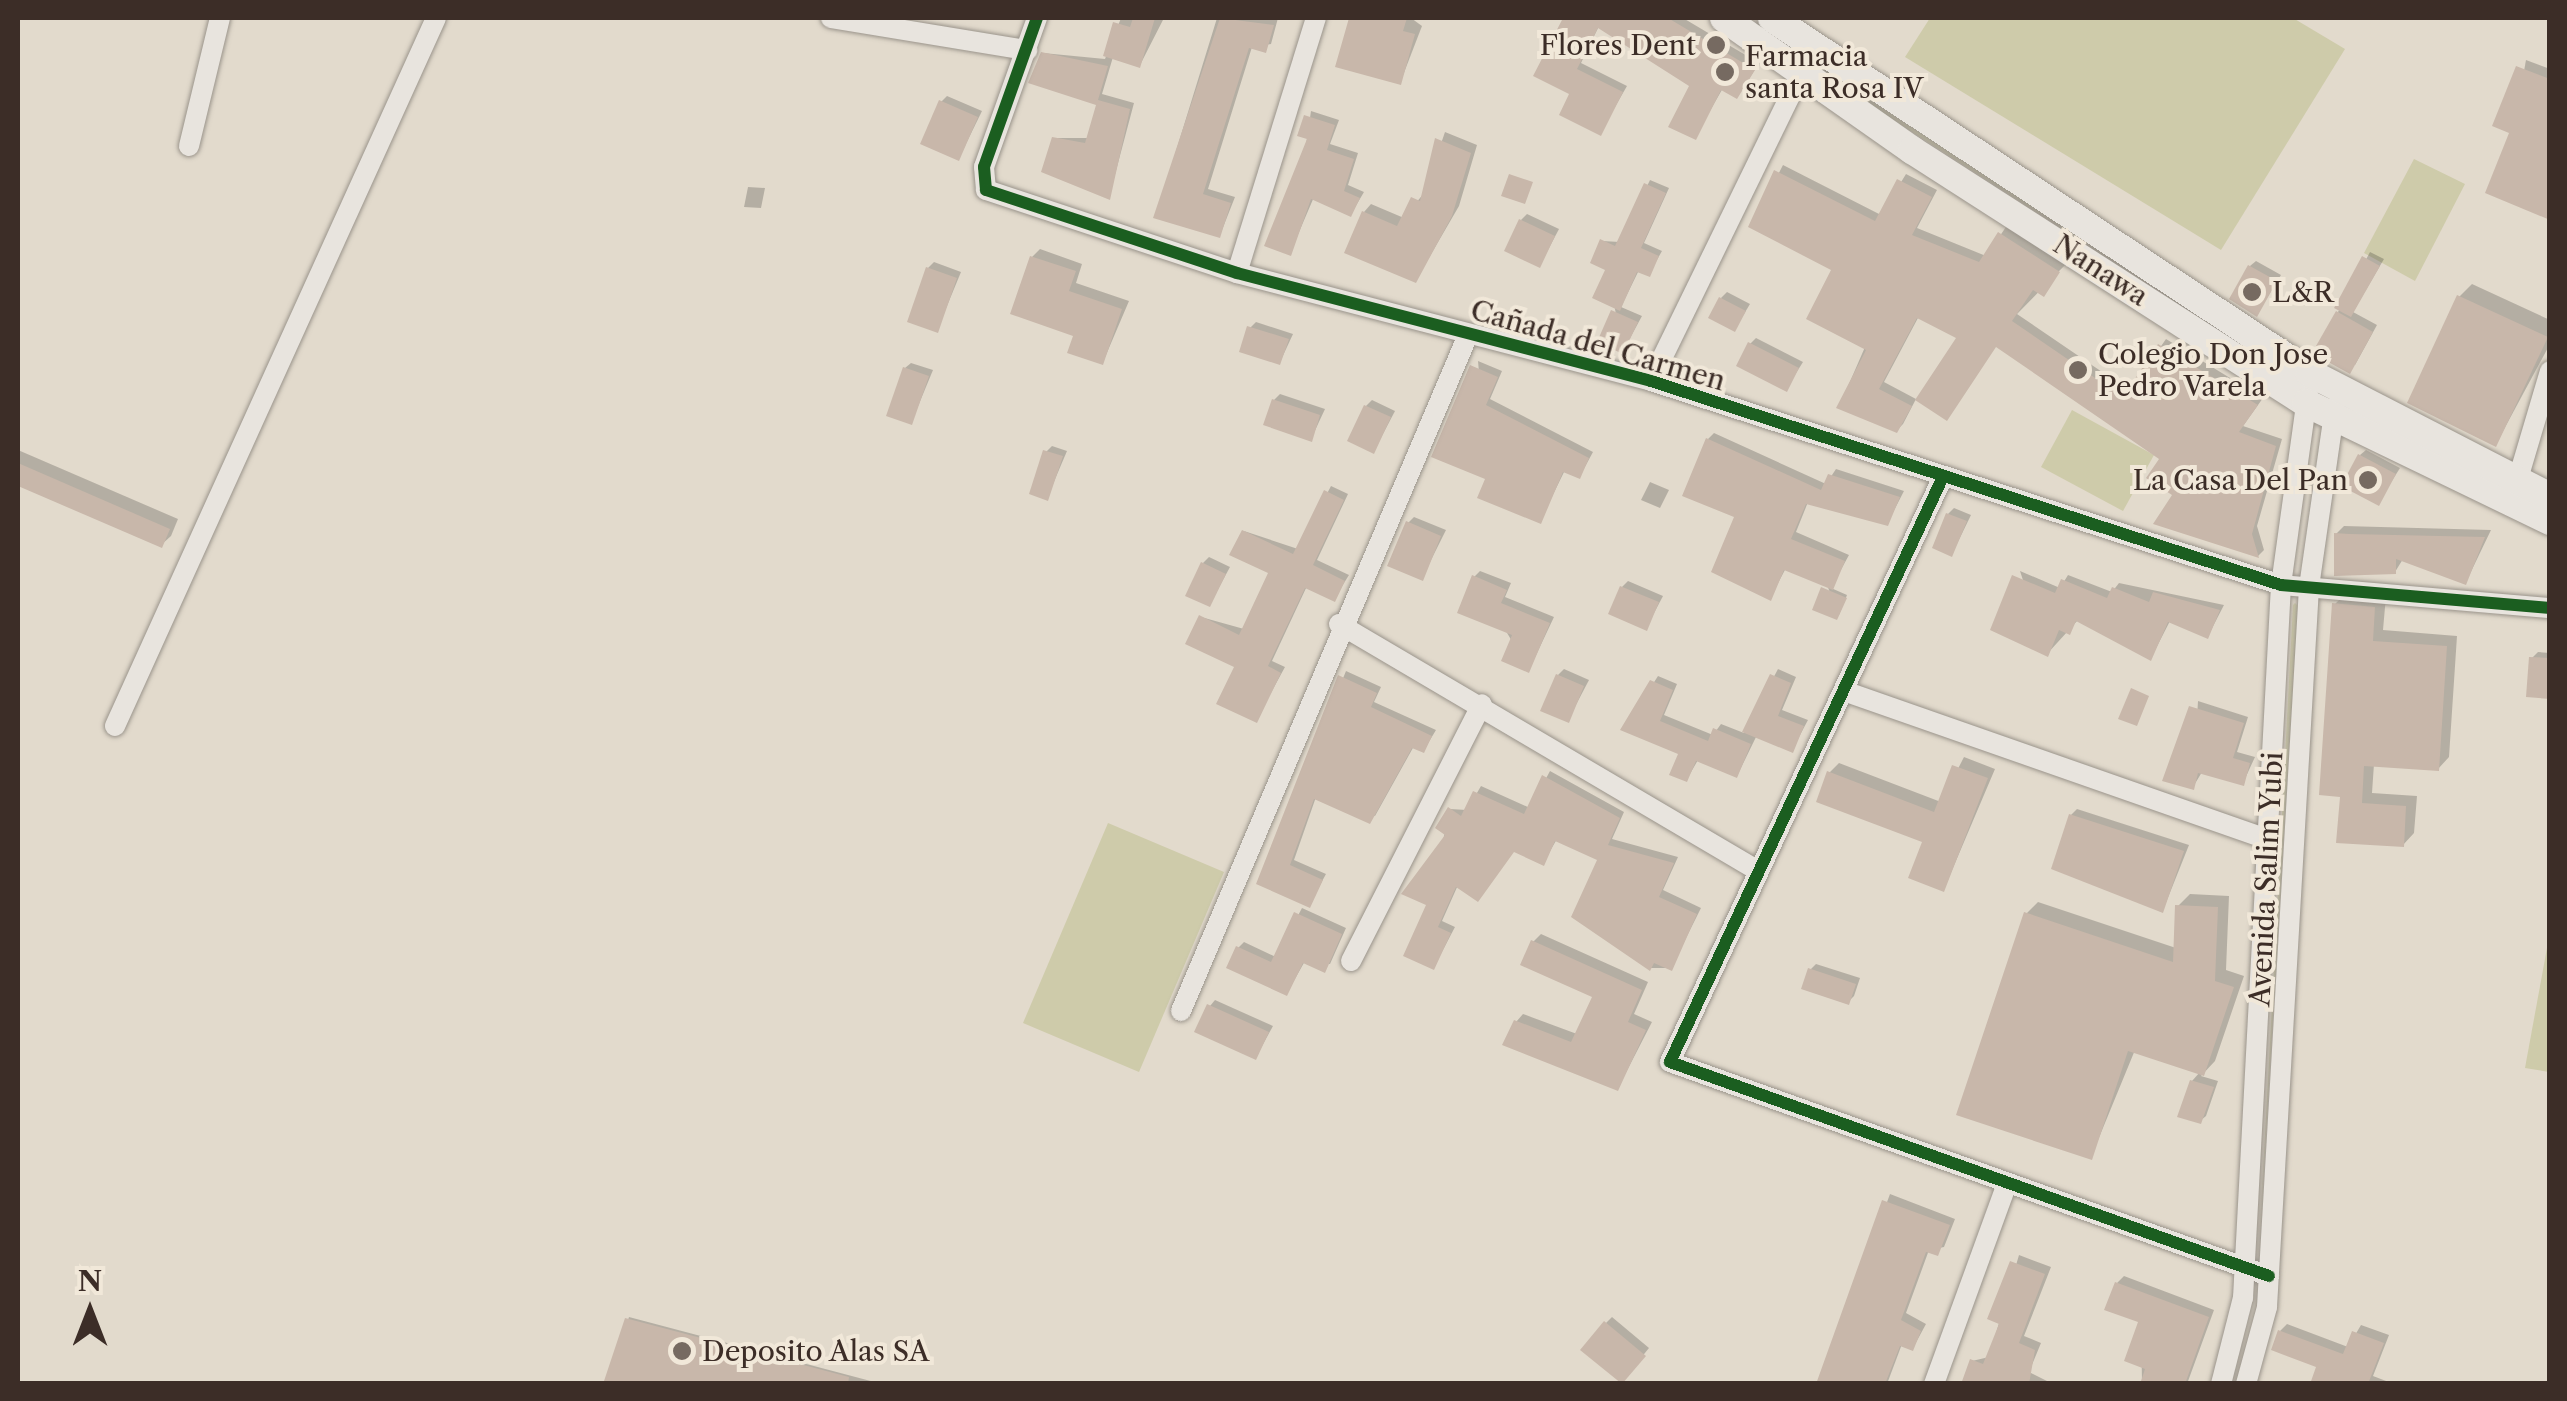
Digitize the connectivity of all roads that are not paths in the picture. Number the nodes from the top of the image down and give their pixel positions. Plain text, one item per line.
1 (220, 18) edge
2 (436, 18) edge
3 (831, 18) edge
4 (1037, 18) edge
5 (1316, 18) edge
6 (1724, 18) edge
7 (1772, 18) edge
8 (1027, 50) junction
9 (1808, 60) junction
10 (189, 146) dead end
11 (1237, 273) junction
12 (1468, 334) junction
13 (2550, 372) edge
14 (2310, 373) junction
15 (1651, 380) junction
16 (2336, 401) junction
17 (2306, 402) junction
18 (1941, 481) junction
19 (2514, 491) junction
20 (2550, 497) edge
21 (2550, 521) edge
22 (2280, 585) junction
23 (2309, 588) junction
24 (2550, 608) edge
25 (1339, 624) junction
26 (1844, 691) junction
27 (1482, 704) junction
28 (115, 726) dead end
29 (2269, 840) junction
30 (1758, 871) junction
31 (1352, 962) dead end
32 (1181, 1011) dead end
33 (2006, 1186) junction
34 (2245, 1268) junction
35 (2269, 1276) junction
36 (1934, 1384) edge
37 (2221, 1384) edge
38 (2246, 1384) edge

1 - 10 street
2 - 28 street
3 - 8 street
4 - 8 street
5 - 11 street
6 - 9 main road, Nanawa
7 - 9 main road, Nanawa
8 - 11 street, Cañada del Carmen
9 - 14 main road, Nanawa
9 - 15 street
9 - 17 main road, Nanawa
11 - 12 street, Cañada del Carmen
12 - 15 street, Cañada del Carmen
12 - 25 street
13 - 19 street
14 - 16 main road, Nanawa
14 - 17 street, Avenida Salim Yubi
15 - 18 street, Cañada del Carmen
16 - 17 main road, Nanawa
16 - 19 main road, Nanawa
16 - 23 street, Avenida Salim Yubi
17 - 22 street, Avenida Salim Yubi
18 - 22 street, Cañada del Carmen
18 - 26 street
19 - 20 main road, Nanawa
19 - 21 main road, Nanawa
22 - 23 street, Cañada del Carmen
22 - 29 street, Avenida Salim Yubi
23 - 24 street, Cañada del Carmen
23 - 35 street, Avenida Salim Yubi
25 - 27 street
25 - 32 street
26 - 29 street
26 - 30 street
27 - 30 street
27 - 31 street
29 - 34 street, Avenida Salim Yubi
30 - 33 street
33 - 34 street
33 - 36 street
34 - 35 street
34 - 37 street, Avenida Salim Yubi
35 - 38 street, Avenida Salim Yubi

